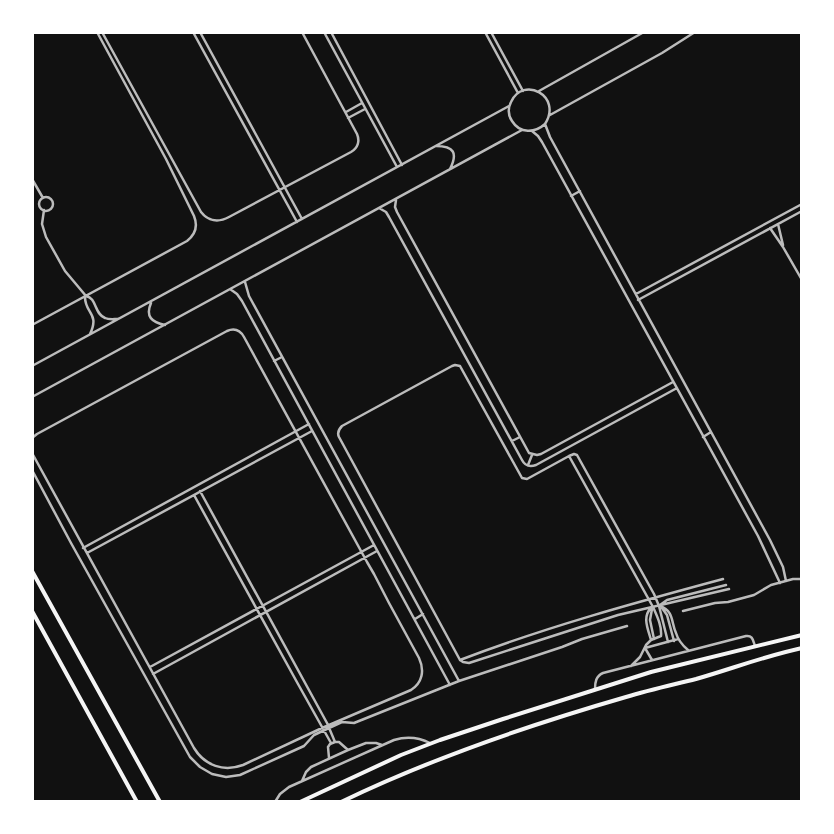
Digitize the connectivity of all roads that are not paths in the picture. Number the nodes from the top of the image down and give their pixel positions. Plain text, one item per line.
1 (97, 32) edge
2 (102, 32) edge
3 (193, 32) edge
4 (200, 32) edge
5 (302, 32) edge
6 (324, 32) edge
7 (331, 32) edge
8 (485, 32) edge
9 (491, 32) edge
10 (644, 32) edge
11 (695, 32) edge
12 (523, 90) junction
13 (538, 91) junction
14 (518, 93) junction
15 (362, 103) junction
16 (509, 106) junction
17 (365, 109) junction
18 (345, 112) junction
19 (550, 115) junction
20 (348, 118) junction
21 (545, 124) junction
22 (522, 130) junction
23 (532, 131) junction
24 (436, 146) junction
25 (402, 165) junction
26 (397, 167) junction
27 (449, 170) junction
28 (32, 179) edge
29 (284, 188) junction
30 (279, 190) junction
31 (580, 191) junction
32 (572, 196) junction
33 (43, 198) junction
34 (396, 199) junction
35 (802, 204) edge
36 (379, 208) junction
37 (44, 210) junction
38 (802, 211) edge
39 (302, 219) junction
40 (297, 222) junction
41 (778, 224) junction
42 (770, 228) junction
43 (783, 247) junction
44 (802, 280) edge
45 (244, 282) junction
46 (230, 289) junction
47 (636, 294) junction
48 (86, 296) junction
49 (638, 300) junction
50 (151, 302) junction
51 (97, 310) junction
52 (91, 313) junction
53 (120, 319) junction
54 (32, 325) edge
55 (165, 325) junction
56 (90, 335) junction
57 (282, 357) junction
58 (274, 361) junction
59 (32, 366) edge
60 (673, 382) junction
61 (677, 388) junction
62 (32, 397) edge
63 (309, 424) junction
64 (312, 431) junction
65 (295, 432) junction
66 (711, 432) junction
67 (703, 436) junction
68 (520, 437) junction
69 (32, 438) edge
70 (299, 438) junction
71 (512, 441) junction
72 (32, 453) edge
73 (532, 455) junction
74 (569, 456) junction
75 (528, 466) junction
76 (32, 470) edge
77 (200, 491) junction
78 (194, 495) junction
79 (130, 522) junction
80 (133, 528) junction
81 (374, 545) junction
82 (84, 548) junction
83 (378, 551) junction
84 (361, 552) junction
85 (87, 554) junction
86 (364, 558) junction
87 (32, 571) edge
88 (723, 579) dead end
89 (802, 579) edge
90 (786, 581) junction
91 (780, 582) junction
92 (726, 585) dead end
93 (729, 589) dead end
94 (656, 598) junction
95 (648, 600) junction
96 (635, 604) junction
97 (263, 606) junction
98 (659, 606) junction
99 (653, 607) junction
100 (257, 609) junction
101 (32, 611) edge
102 (636, 611) junction
103 (683, 611) dead end
104 (266, 612) junction
105 (423, 614) junction
106 (260, 615) junction
107 (415, 619) junction
108 (626, 626) dead end
109 (802, 635) edge
110 (652, 639) junction
111 (678, 640) junction
112 (674, 641) junction
113 (668, 642) junction
114 (501, 645) junction
115 (755, 646) junction
116 (645, 648) junction
117 (802, 648) edge
118 (689, 651) junction
119 (502, 652) junction
120 (460, 660) junction
121 (652, 660) junction
122 (631, 666) junction
123 (150, 668) junction
124 (153, 674) junction
125 (459, 681) junction
126 (450, 685) junction
127 (595, 689) junction
128 (328, 726) junction
129 (323, 729) junction
130 (333, 743) junction
131 (432, 743) junction
132 (382, 745) junction
133 (348, 750) junction
134 (328, 759) junction
135 (302, 781) junction
136 (137, 802) edge
137 (160, 802) edge
138 (275, 802) edge
139 (300, 802) edge
140 (341, 802) edge

1 - 48 street
2 - 30 street
3 - 30 street
4 - 29 street
5 - 18 street
6 - 15 street
7 - 25 street
8 - 14 street
9 - 12 street
10 - 13 street
11 - 19 street
12 - 13 street
12 - 14 street
13 - 19 street
14 - 16 street
15 - 17 street
15 - 18 street
16 - 22 street
16 - 24 street
17 - 20 street
17 - 26 street
18 - 20 street
19 - 21 street
20 - 29 street
21 - 23 street
21 - 31 street
22 - 23 street
22 - 27 street
23 - 32 street
24 - 25 street
24 - 27 street
25 - 26 street
26 - 39 street
27 - 34 street
28 - 33 street
29 - 30 street
29 - 39 street
30 - 40 street
31 - 32 street
31 - 47 street
32 - 60 street
33 - 37 street
33 - 37 street
34 - 36 street
34 - 68 street
35 - 47 street
36 - 45 street
36 - 71 street
37 - 48 street
38 - 41 street
39 - 40 street
40 - 50 street
41 - 42 street
41 - 43 street
42 - 43 street
42 - 49 street
43 - 44 street
45 - 46 street
45 - 57 street
46 - 55 street
46 - 58 street
47 - 49 street
48 - 51 street
48 - 52 street
48 - 54 street
49 - 66 street
50 - 53 street
50 - 55 street
51 - 52 street
51 - 53 street
52 - 56 street
53 - 56 street
55 - 62 street
56 - 59 street
57 - 58 street
57 - 105 street
58 - 63 street
60 - 61 street
60 - 73 street
61 - 67 street
61 - 75 street
63 - 64 street
63 - 65 street
64 - 70 street
64 - 81 street
65 - 69 street
65 - 70 street
65 - 79 street
66 - 67 street
66 - 90 street
67 - 91 street
68 - 71 street
68 - 73 street
70 - 77 street
70 - 84 street
71 - 75 street
72 - 82 street
73 - 75 street
74 - 94 street
74 - 95 street
74 - 120 street
76 - 129 street
77 - 78 street
77 - 97 street
78 - 80 street
78 - 100 street
79 - 80 street
79 - 82 street
80 - 85 street
81 - 83 street
81 - 84 street
82 - 85 street
83 - 86 street
83 - 107 street
84 - 86 street
84 - 97 street
85 - 123 street
86 - 104 street
86 - 128 street
87 - 137 main road
88 - 94 street
89 - 90 street
90 - 91 street
91 - 103 street
92 - 98 street
93 - 98 street
94 - 95 street
94 - 98 street
95 - 96 street
95 - 99 street
96 - 102 street
96 - 114 street
97 - 100 street
97 - 104 street
98 - 99 street
98 - 111 street
98 - 112 street
98 - 113 street
99 - 102 street
99 - 110 street
99 - 110 street
100 - 106 street
100 - 123 street
101 - 136 main road
102 - 119 street
104 - 106 street
104 - 128 street
105 - 107 street
105 - 125 street
106 - 124 street
106 - 129 street
107 - 126 street
108 - 125 street
109 - 115 main road
110 - 116 street
111 - 112 street
111 - 118 street
112 - 113 street
113 - 116 street
114 - 119 street
114 - 120 street
115 - 118 street
115 - 127 main road
116 - 121 street
116 - 122 street
117 - 140 main road
118 - 121 street
119 - 120 street
121 - 122 street
122 - 127 street
123 - 124 street
124 - 129 street
125 - 126 street
126 - 128 street
127 - 131 main road
128 - 129 street
128 - 130 street
129 - 130 street
130 - 133 street
130 - 134 street
131 - 132 street
131 - 139 main road
132 - 133 street
132 - 135 street
133 - 134 street
134 - 135 street
135 - 138 street

